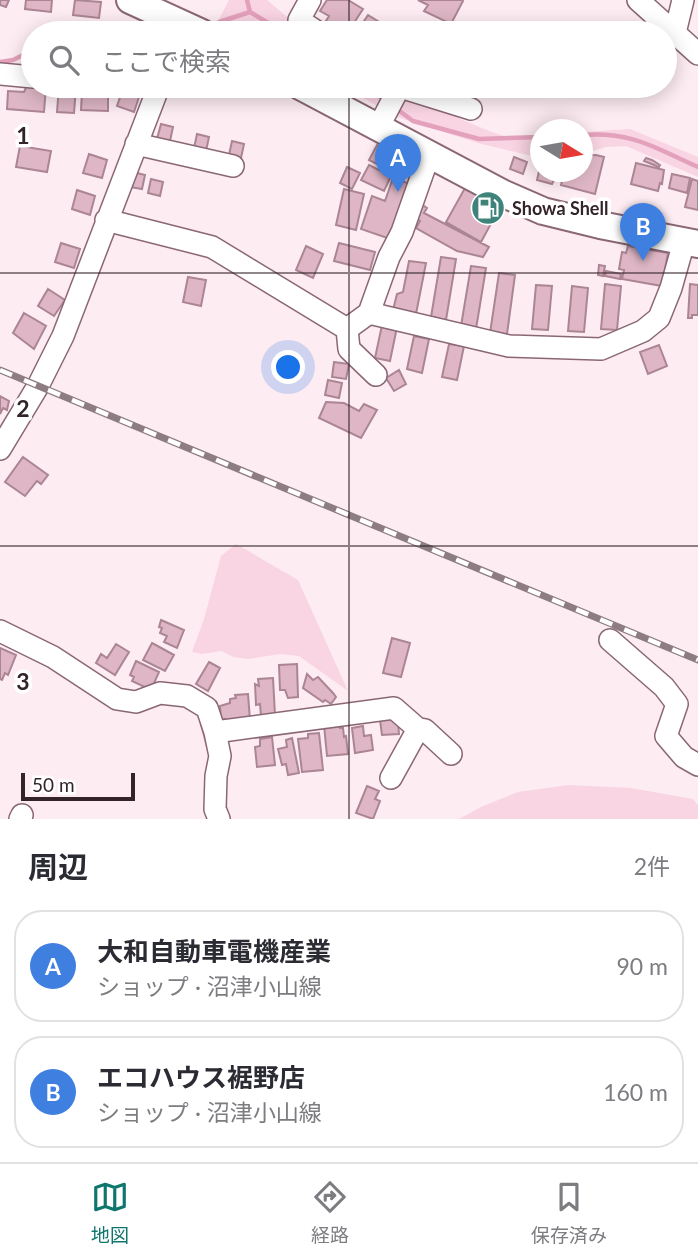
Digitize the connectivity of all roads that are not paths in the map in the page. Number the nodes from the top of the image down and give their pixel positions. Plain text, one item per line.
1 (130, 0) edge
2 (310, 0) edge
3 (638, 0) edge
4 (684, 0) edge
5 (164, 21) edge
6 (301, 21) edge
7 (662, 21) edge
8 (677, 26) edge
9 (677, 35) edge
10 (698, 54) edge
11 (0, 74) edge
12 (21, 76) edge
13 (154, 98) edge
14 (328, 98) edge
15 (393, 98) edge
16 (437, 98) edge
17 (471, 109) dead end
18 (381, 121) junction
19 (136, 144) junction
20 (429, 155) junction
21 (233, 166) dead end
22 (106, 220) junction
23 (691, 243) edge
24 (369, 313) junction
25 (347, 329) junction
26 (376, 375) dead end
27 (0, 450) edge
28 (0, 631) edge
29 (610, 640) dead end
30 (418, 729) junction
31 (215, 732) junction
32 (451, 754) dead end
33 (698, 765) edge
34 (391, 778) dead end
35 (219, 819) edge

1 - 5 main road
2 - 6 street
3 - 7 street
4 - 8 street
9 - 10 street
11 - 12 street
13 - 19 street
14 - 18 main road
15 - 18 street
16 - 17 street
18 - 20 main road
19 - 21 street
19 - 22 street
20 - 23 main road
20 - 24 street
22 - 25 street
22 - 27 street
23 - 24 street
24 - 25 street
25 - 26 street
28 - 31 street
29 - 33 street
30 - 31 street
30 - 32 street
30 - 34 street
31 - 35 street

